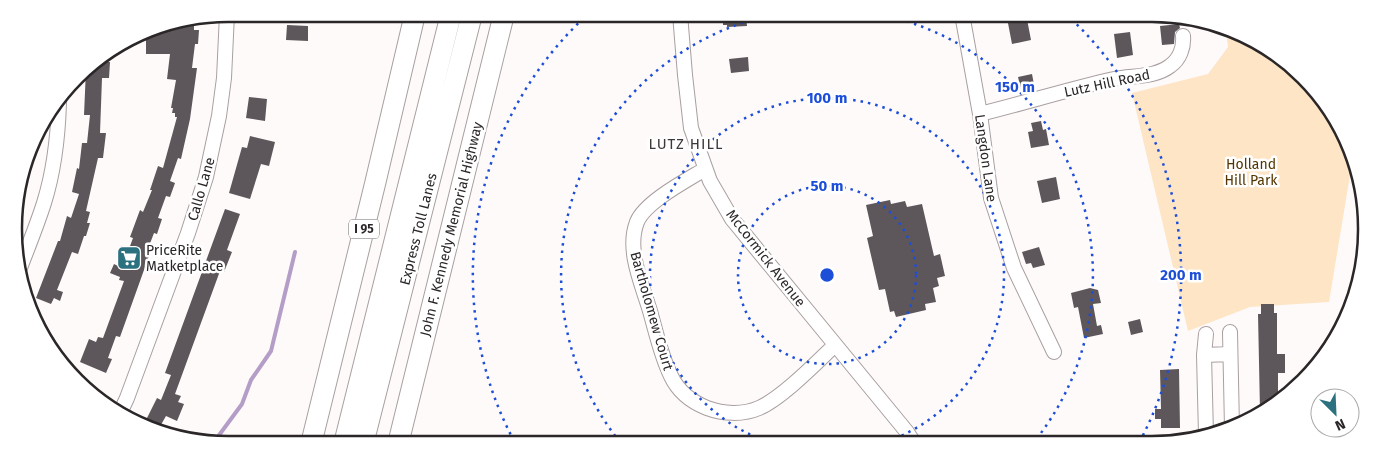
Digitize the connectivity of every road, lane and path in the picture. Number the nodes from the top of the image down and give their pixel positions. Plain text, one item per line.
1 (227, 22) edge
2 (413, 22) edge
3 (448, 22) edge
4 (470, 22) edge
5 (502, 22) edge
6 (681, 22) edge
7 (963, 22) edge
8 (1183, 36) dead end
9 (59, 111) edge
10 (980, 114) junction
11 (706, 169) junction
12 (24, 257) edge
13 (1230, 332) dead end
14 (1206, 334) dead end
15 (836, 345) junction
16 (1054, 352) dead end
17 (1204, 354) junction
18 (1230, 354) junction
19 (123, 406) edge
20 (1232, 419) edge
21 (1206, 428) edge
22 (313, 436) edge
23 (346, 436) edge
24 (365, 436) edge
25 (400, 436) edge
26 (910, 436) edge

1 - 19 street, Callo Lane
2 - 22 highway, I 95
3 - 23 highway, Express Toll Lanes
4 - 24 highway, Express Toll Lanes
5 - 25 highway, John F. Kennedy Memorial Highway
6 - 11 street, McCormick Avenue
7 - 10 street, Langdon Lane
8 - 10 street, Lutz Hill Road
9 - 12 street
10 - 16 street, Langdon Lane
11 - 15 street, McCormick Avenue
11 - 15 street, Bartholomew Court
13 - 18 street
14 - 17 street
15 - 26 street, McCormick Avenue
17 - 18 street
17 - 21 street
18 - 20 street

